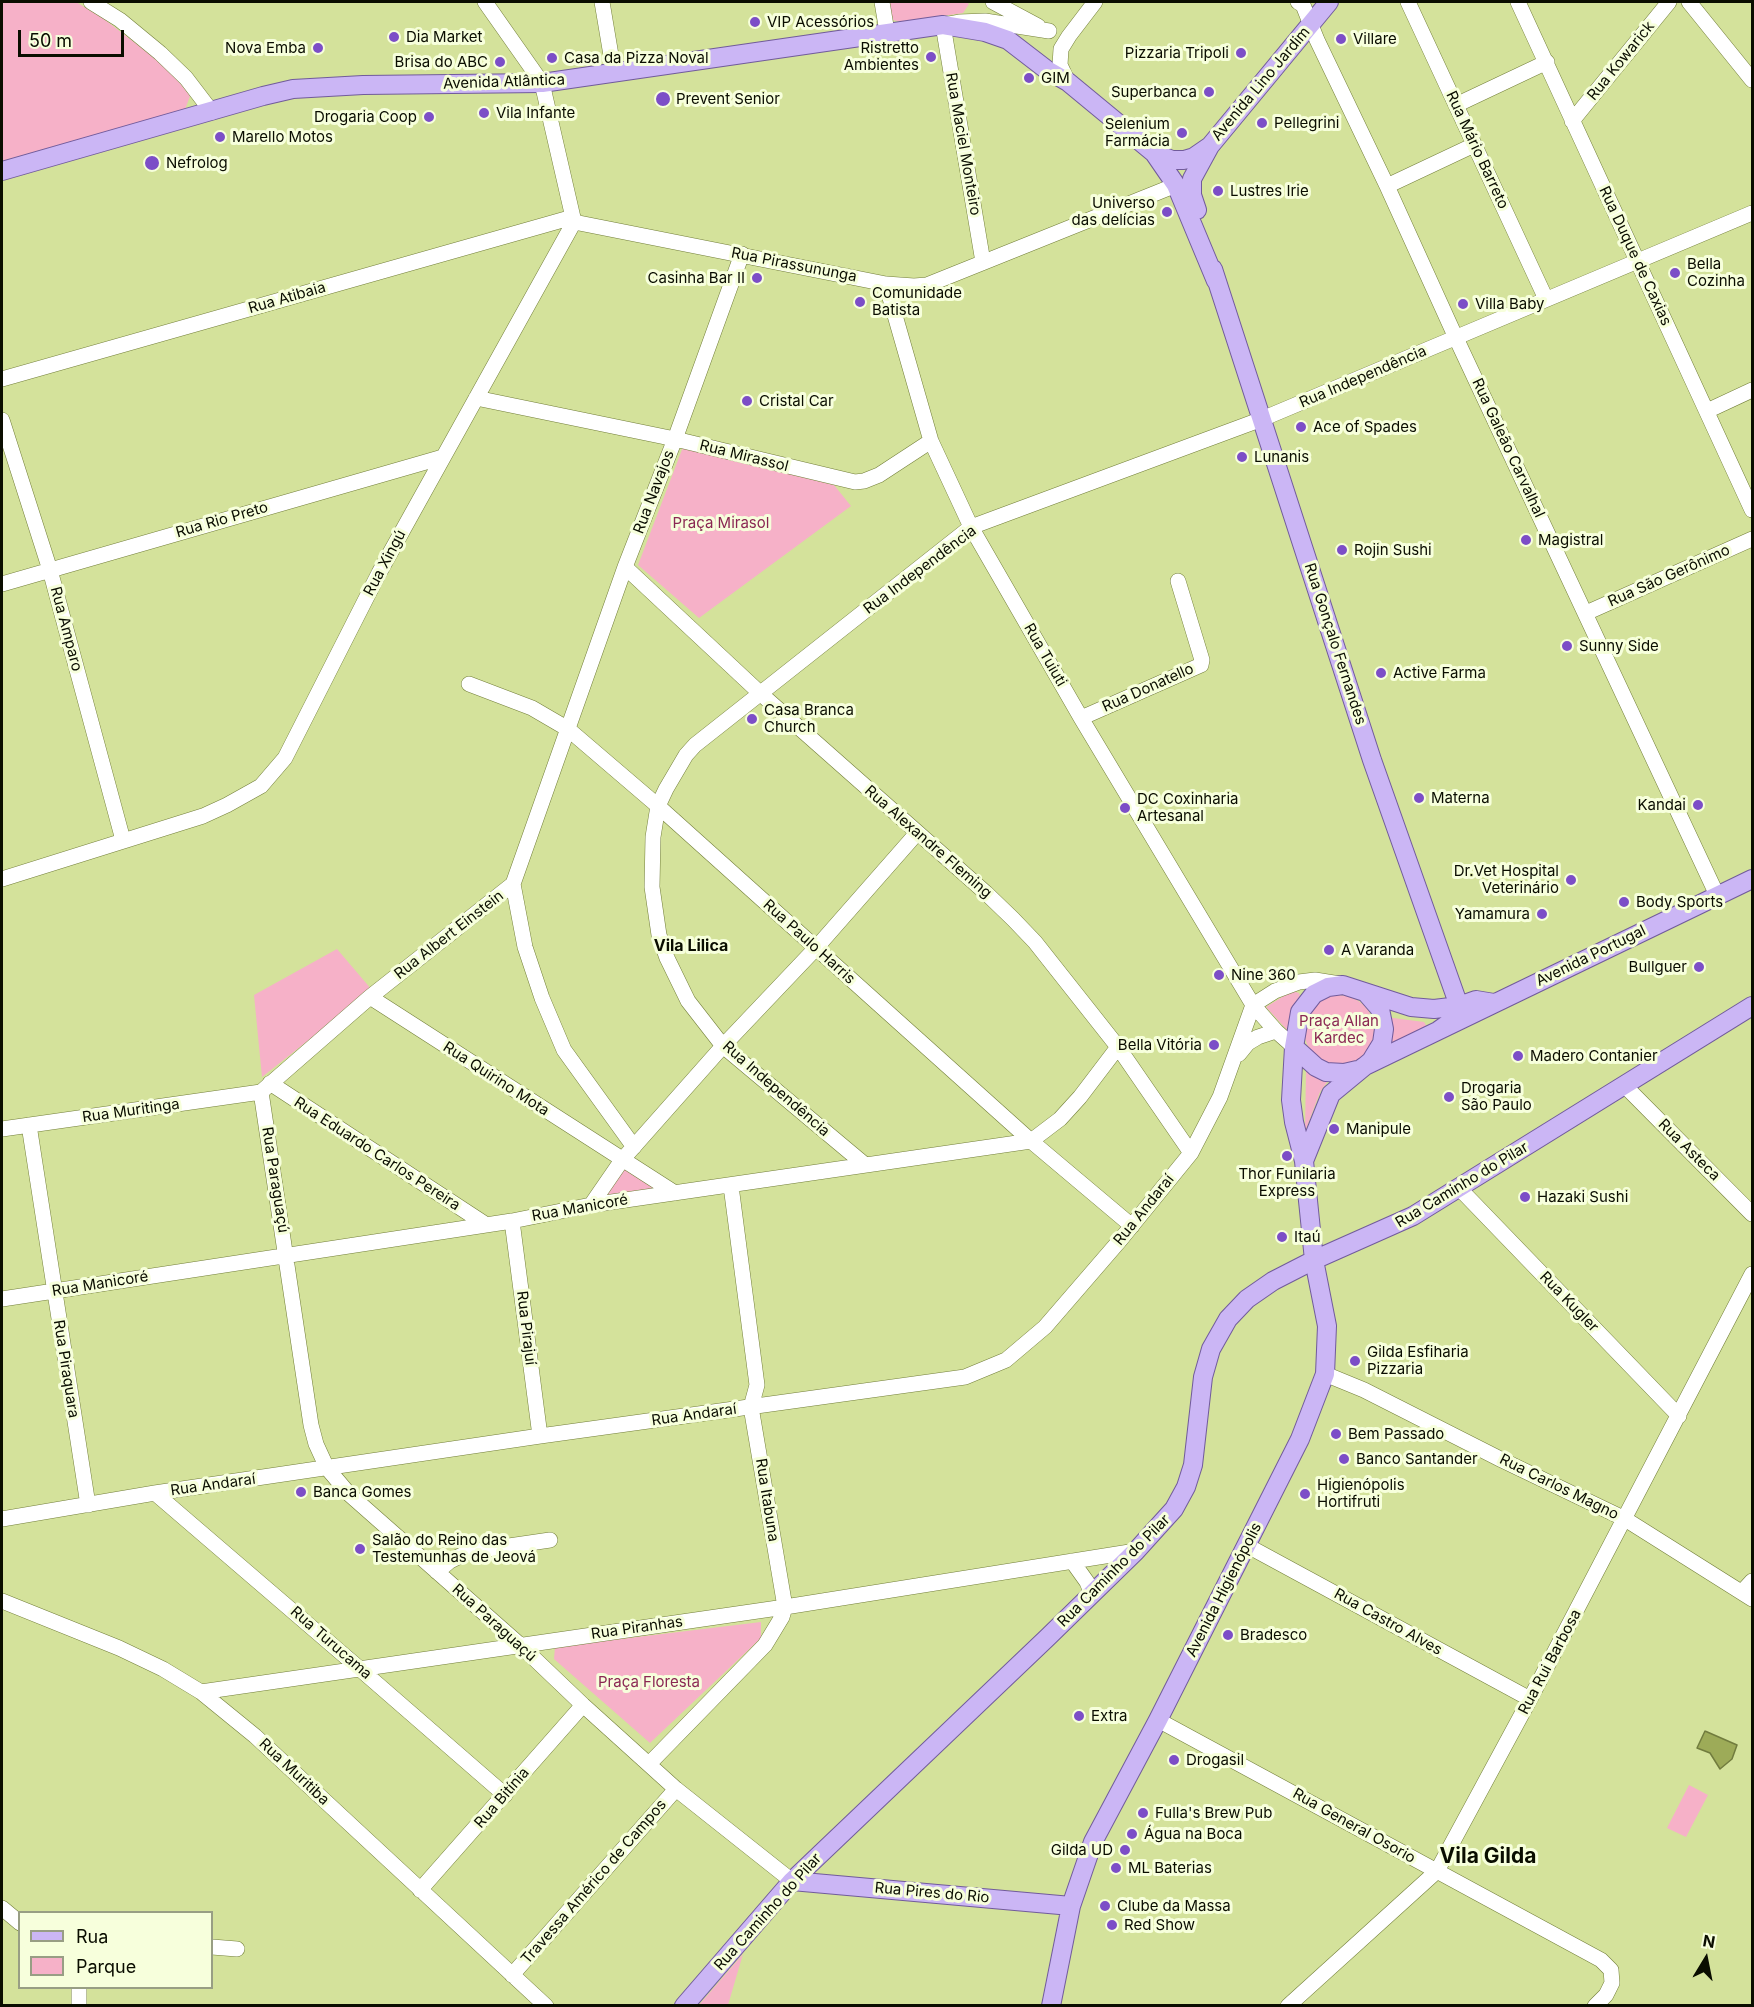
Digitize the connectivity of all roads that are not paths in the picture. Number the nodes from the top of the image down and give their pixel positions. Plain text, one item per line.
1 (91, 2) edge
2 (484, 2) edge
3 (602, 2) edge
4 (882, 2) edge
5 (993, 2) edge
6 (1095, 2) edge
7 (1298, 2) edge
8 (1329, 2) edge
9 (1408, 2) edge
10 (1518, 2) edge
11 (1669, 2) edge
12 (1689, 2) edge
13 (1311, 24) junction
14 (943, 25) junction
15 (1049, 31) junction
16 (887, 32) junction
17 (1069, 36) junction
18 (1547, 62) junction
19 (614, 73) junction
20 (1752, 80) edge
21 (1068, 82) junction
22 (542, 83) junction
23 (1456, 105) junction
24 (212, 112) junction
25 (1572, 122) junction
26 (1474, 145) junction
27 (1210, 146) junction
28 (1154, 153) junction
29 (2, 171) edge
30 (1176, 185) junction
31 (1387, 186) junction
32 (1752, 213) edge
33 (573, 220) junction
34 (742, 254) junction
35 (1637, 261) junction
36 (983, 262) junction
37 (1216, 280) junction
38 (886, 284) junction
39 (1546, 299) junction
40 (1456, 338) junction
41 (2, 379) edge
42 (1752, 390) edge
43 (476, 398) junction
44 (1707, 411) junction
45 (1262, 418) junction
46 (2, 420) edge
47 (675, 439) junction
48 (931, 441) junction
49 (443, 457) junction
50 (1752, 510) edge
51 (971, 527) junction
52 (1752, 539) edge
53 (624, 567) junction
54 (50, 570) junction
55 (1178, 581) dead end
56 (2, 584) edge
57 (1586, 613) junction
58 (469, 684) dead end
59 (762, 694) junction
60 (1081, 718) junction
61 (568, 729) junction
62 (658, 806) junction
63 (917, 832) junction
64 (123, 840) junction
65 (2, 879) edge
66 (1752, 879) edge
67 (513, 884) junction
68 (1717, 895) junction
69 (816, 948) junction
70 (1342, 985) junction
71 (1366, 992) junction
72 (370, 997) junction
73 (1494, 1003) junction
74 (1253, 1005) junction
75 (1459, 1006) junction
76 (1752, 1006) edge
77 (1439, 1030) junction
78 (1276, 1031) junction
79 (723, 1046) junction
80 (1118, 1047) junction
81 (1294, 1047) junction
82 (1235, 1058) junction
83 (1362, 1067) junction
84 (1625, 1086) junction
85 (266, 1088) junction
86 (29, 1125) junction
87 (2, 1129) edge
88 (1031, 1141) junction
89 (634, 1147) junction
90 (1191, 1153) junction
91 (622, 1160) junction
92 (1304, 1161) junction
93 (864, 1164) junction
94 (731, 1186) junction
95 (1459, 1188) junction
96 (675, 1193) junction
97 (591, 1205) junction
98 (1752, 1214) edge
99 (512, 1221) junction
100 (485, 1224) junction
101 (1132, 1226) junction
102 (287, 1256) junction
103 (1314, 1260) junction
104 (1752, 1274) edge
105 (53, 1291) junction
106 (2, 1299) edge
107 (1325, 1374) junction
108 (752, 1407) junction
109 (1679, 1416) junction
110 (540, 1436) junction
111 (327, 1468) junction
112 (155, 1493) junction
113 (88, 1505) junction
114 (1625, 1519) junction
115 (2, 1520) edge
116 (550, 1540) dead end
117 (1246, 1545) junction
118 (1136, 1551) junction
119 (1072, 1561) junction
120 (437, 1572) junction
121 (1749, 1591) edge
122 (1092, 1594) junction
123 (2, 1601) edge
124 (785, 1607) junction
125 (519, 1644) junction
126 (360, 1669) junction
127 (201, 1692) junction
128 (1530, 1700) junction
129 (583, 1705) junction
130 (1158, 1720) junction
131 (649, 1764) junction
132 (676, 1789) junction
133 (505, 1795) junction
134 (1437, 1871) junction
135 (792, 1881) junction
136 (420, 1890) junction
137 (1071, 1906) junction
138 (213, 1947) edge
139 (237, 1948) dead end
140 (512, 1975) junction
141 (79, 1989) edge
142 (79, 2006) edge
143 (546, 2006) edge
144 (684, 2006) edge
145 (1051, 2006) edge
146 (1288, 2006) edge
147 (1594, 2006) edge

1 - 24 street
2 - 22 street
3 - 19 street
4 - 16 street
5 - 15 street
6 - 17 street
7 - 13 street, Rua Galeão Carvalhal
8 - 13 main road, Avenida Lino Jardim
9 - 23 street, Rua Mário Barreto
10 - 18 street, Rua Duque de Caxias
11 - 25 street, Rua Kowarick
12 - 20 street
13 - 27 main road, Avenida Lino Jardim
13 - 31 street, Rua Galeão Carvalhal
14 - 15 street, Avenida Atlântica
14 - 16 main road, Avenida Atlântica
14 - 21 main road, Rua Gonçalo Fernandes
14 - 36 street, Rua Maciel Monteiro
15 - 17 street
16 - 19 main road, Avenida Atlântica
17 - 21 street
18 - 23 street
18 - 25 street, Rua Duque de Caxias
19 - 22 main road, Avenida Atlântica
21 - 28 main road, Rua Gonçalo Fernandes
22 - 24 main road, Avenida Atlântica
22 - 33 street
23 - 26 street, Rua Mário Barreto
24 - 29 main road, Avenida Atlântica
25 - 35 street, Rua Duque de Caxias
26 - 31 street
26 - 39 street, Rua Mário Barreto
27 - 28 main road, Avenida Lino Jardim
27 - 37 main road, Rua Gonçalo Fernandes
28 - 30 main road, Rua Gonçalo Fernandes
30 - 36 street, Rua Pirassununga
30 - 37 main road, Rua Gonçalo Fernandes
31 - 40 street, Rua Galeão Carvalhal
32 - 35 street, Rua Independência
33 - 34 street, Rua Pirassununga
33 - 41 street, Rua Atibaia
33 - 43 street, Rua Xingú
34 - 38 street, Rua Pirassununga
34 - 47 street, Rua Navajos
35 - 39 street, Rua Independência
35 - 44 street, Rua Duque de Caxias
36 - 38 street, Rua Pirassununga
37 - 45 main road, Rua Gonçalo Fernandes
38 - 48 street, Rua Tuiuti
39 - 40 street, Rua Independência
40 - 45 street, Rua Independência
40 - 57 street, Rua Galeão Carvalhal
42 - 44 street
43 - 47 street, Rua Mirassol
43 - 49 street, Rua Xingú
44 - 50 street, Rua Duque de Caxias
45 - 51 street, Rua Independência
45 - 75 main road, Rua Gonçalo Fernandes
46 - 54 street, Rua Amparo
47 - 48 street, Rua Mirassol
47 - 53 street, Rua Navajos
48 - 51 street, Rua Tuiuti
49 - 54 street, Rua Rio Preto
49 - 64 street, Rua Xingú
51 - 59 street, Rua Independência
51 - 60 street, Rua Tuiuti
52 - 57 street, Rua São Gerônimo
53 - 59 street, Rua Alexandre Fleming
53 - 61 street, Rua Navajos
54 - 56 street, Rua Rio Preto
54 - 64 street, Rua Amparo
55 - 60 street, Rua Donatello
57 - 68 street, Rua Galeão Carvalhal
58 - 61 street, Rua Paulo Harris
59 - 62 street, Rua Independência
59 - 63 street, Rua Alexandre Fleming
60 - 74 street, Rua Tuiuti
61 - 62 street, Rua Paulo Harris
61 - 67 street, Rua Albert Einstein
62 - 69 street, Rua Paulo Harris
62 - 79 street, Rua Independência
63 - 69 street
63 - 80 street, Rua Alexandre Fleming
64 - 65 street, Rua Xingú
66 - 68 main road, Avenida Portugal
67 - 72 street, Rua Albert Einstein
67 - 89 street
68 - 73 main road, Avenida Portugal
69 - 79 street
69 - 88 street, Rua Paulo Harris
70 - 71 main road, Avenida Portugal
70 - 74 street, Avenida Portugal
70 - 81 main road
71 - 75 main road, Avenida Portugal
71 - 83 main road
72 - 85 street, Rua Albert Einstein
72 - 91 street, Rua Quirino Mota
73 - 75 main road, Avenida Portugal
73 - 77 main road, Avenida Portugal
74 - 78 street, Avenida Portugal
74 - 82 street, Rua Andaraí
75 - 77 main road
76 - 84 main road, Rua Caminho do Pilar
77 - 83 main road, Avenida Portugal
78 - 81 street, Avenida Portugal
78 - 82 street, Rua Andaraí
79 - 89 street
79 - 93 street, Rua Independência
80 - 88 street, Rua Manicoré
80 - 90 street, Rua Alexandre Fleming
81 - 83 main road, Avenida Portugal
81 - 92 main road, Avenida Higienópolis
82 - 90 street, Rua Andaraí
83 - 92 main road, Avenida Higienópolis
84 - 95 main road, Rua Caminho do Pilar
84 - 98 street, Rua Asteca
85 - 86 street, Rua Muritinga
85 - 100 street, Rua Eduardo Carlos Pereira
85 - 102 street, Rua Paraguaçú
86 - 87 street, Rua Muritinga
86 - 105 street, Rua Piraquara
88 - 93 street, Rua Manicoré
88 - 101 street, Rua Paulo Harris
89 - 91 street
90 - 101 street, Rua Andaraí
91 - 96 street, Rua Quirino Mota
91 - 97 street
92 - 103 main road, Avenida Higienópolis
93 - 94 street, Rua Manicoré
94 - 96 street, Rua Manicoré
94 - 108 street, Rua Itabuna
95 - 103 main road, Rua Caminho do Pilar
95 - 109 street, Rua Kugler
96 - 97 street, Rua Manicoré
97 - 99 street, Rua Manicoré
99 - 100 street, Rua Manicoré
99 - 110 street, Rua Pirajuí
100 - 102 street, Rua Manicoré
101 - 108 street, Rua Andaraí
102 - 105 street, Rua Manicoré
102 - 111 street, Rua Paraguaçú
103 - 107 main road, Avenida Higienópolis
103 - 118 main road, Rua Caminho do Pilar
104 - 109 street, Rua Rui Barbosa
105 - 106 street, Rua Manicoré
105 - 113 street, Rua Piraquara
107 - 114 street, Rua Carlos Magno
107 - 117 main road, Avenida Higienópolis
108 - 110 street, Rua Andaraí
108 - 124 street, Rua Itabuna
109 - 114 street, Rua Rui Barbosa
110 - 111 street, Rua Andaraí
111 - 112 street, Rua Andaraí
111 - 120 street, Rua Paraguaçú
112 - 113 street, Rua Andaraí
112 - 126 street, Rua Turucama
113 - 115 street, Rua Andaraí
114 - 121 street, Rua Carlos Magno
114 - 128 street, Rua Rui Barbosa
116 - 120 street
117 - 128 street, Rua Castro Alves
117 - 130 main road, Avenida Higienópolis
118 - 119 street, Rua Piranhas
118 - 122 main road, Rua Caminho do Pilar
119 - 122 street
119 - 124 street, Rua Piranhas
120 - 125 street, Rua Paraguaçú
122 - 135 main road, Rua Caminho do Pilar
123 - 127 street, Rua Muritiba
124 - 125 street, Rua Piranhas
124 - 131 street
125 - 126 street, Rua Piranhas
125 - 129 street, Rua Paraguaçú
126 - 127 street, Rua Piranhas
126 - 133 street, Rua Turucama
127 - 136 street, Rua Muritiba
128 - 134 street, Rua Rui Barbosa
129 - 131 street, Rua Paraguaçú
129 - 133 street, Rua Bitínia
130 - 134 street, Rua General Osorio
130 - 137 main road, Avenida Higienópolis
131 - 132 street, Rua Paraguaçú
132 - 135 street, Rua Paraguaçú
132 - 140 street, Travessa Américo de Campos
133 - 136 street, Rua Bitínia
134 - 146 street, Rua Rui Barbosa
134 - 147 street, Rua General Osorio
135 - 137 main road, Rua Pires do Rio
135 - 144 main road, Rua Caminho do Pilar
136 - 140 street, Rua Muritiba
137 - 145 main road, Avenida Higienópolis
138 - 139 street
140 - 143 street, Rua Muritiba
141 - 142 street

